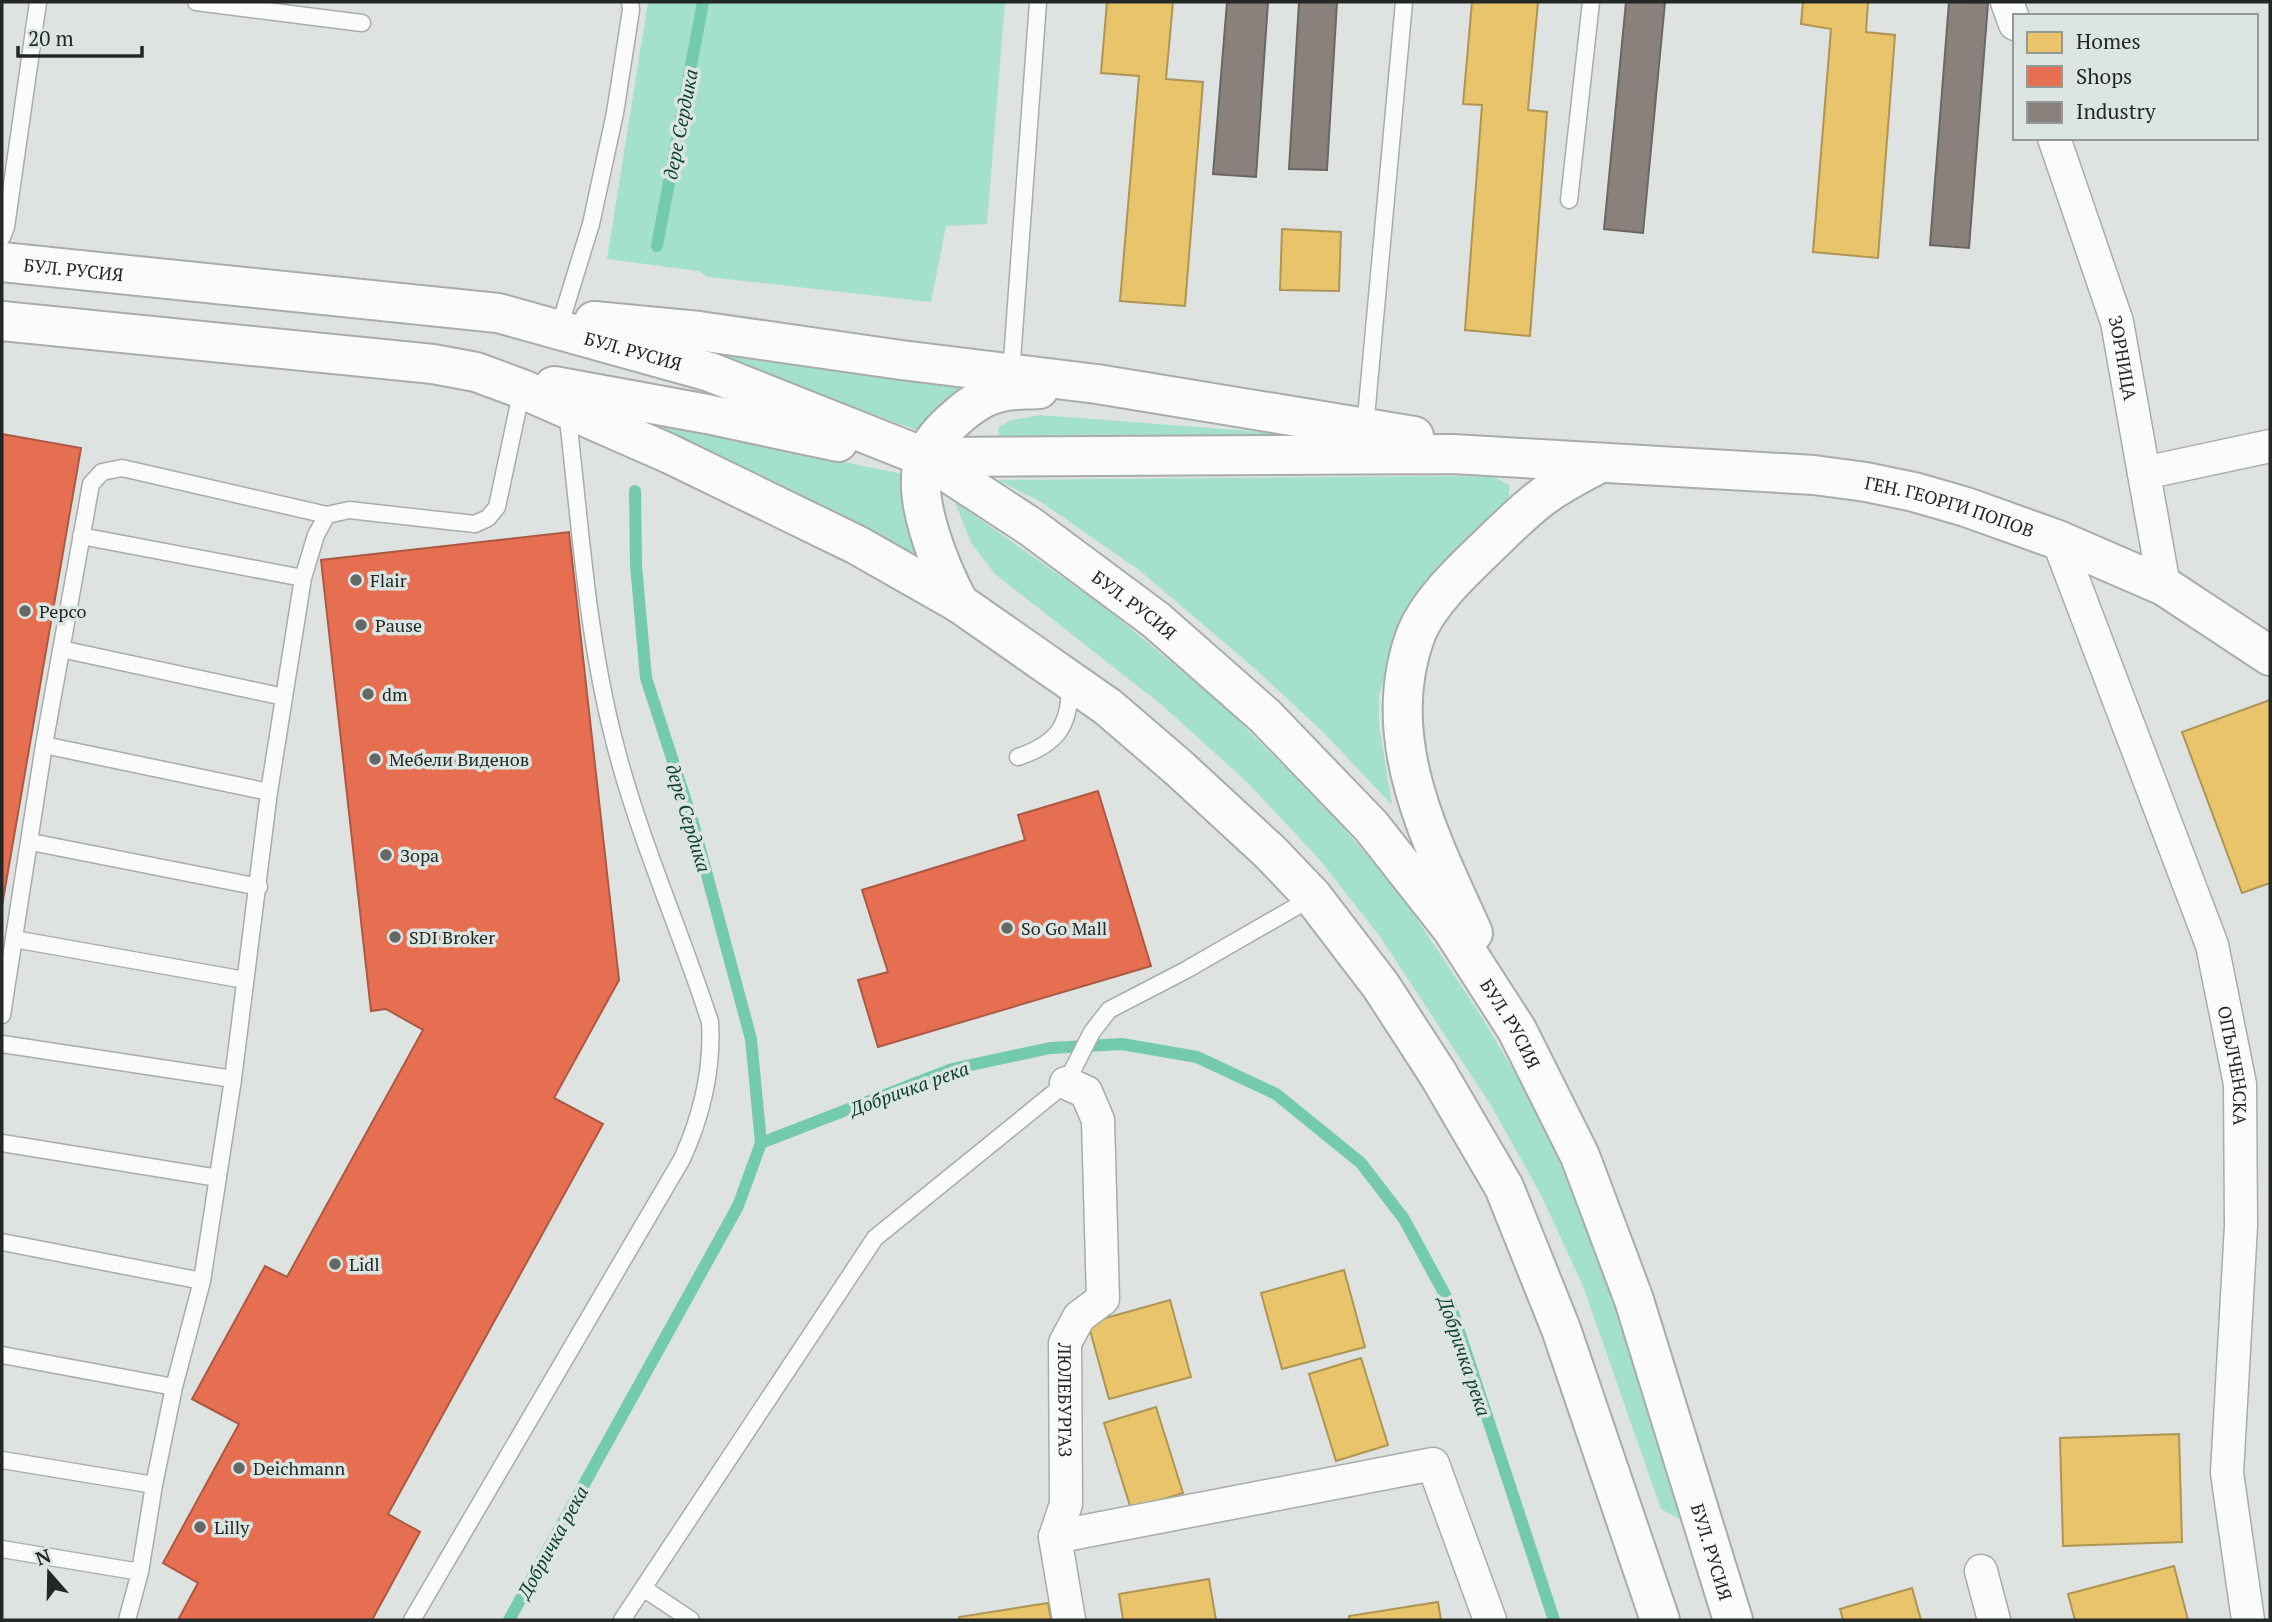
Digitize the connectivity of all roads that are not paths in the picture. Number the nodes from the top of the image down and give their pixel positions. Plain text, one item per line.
1 (38, 2) edge
2 (196, 2) edge
3 (629, 2) edge
4 (1038, 2) edge
5 (1404, 2) edge
6 (1591, 2) edge
7 (2007, 2) edge
8 (2013, 18) edge
9 (362, 23) dead end
10 (2055, 140) edge
11 (1569, 200) dead end
12 (2, 237) edge
13 (2, 262) edge
14 (498, 313) junction
15 (562, 318) junction
16 (2, 321) edge
17 (476, 372) junction
18 (1011, 373) junction
19 (1097, 384) junction
20 (522, 389) junction
21 (567, 408) junction
22 (1365, 428) junction
23 (2270, 446) edge
24 (925, 457) junction
25 (1600, 463) junction
26 (2144, 474) junction
27 (327, 514) junction
28 (81, 536) junction
29 (2058, 540) junction
30 (303, 578) junction
31 (2164, 586) junction
32 (959, 603) junction
33 (61, 649) junction
34 (2270, 656) edge
35 (1070, 679) junction
36 (284, 697) junction
37 (44, 745) junction
38 (1018, 757) dead end
39 (269, 792) junction
40 (31, 842) junction
41 (259, 887) junction
42 (1313, 897) junction
43 (14, 939) junction
44 (244, 980) junction
45 (2, 1015) edge
46 (1517, 1030) junction
47 (2, 1044) edge
48 (1070, 1074) junction
49 (233, 1079) junction
50 (2, 1143) edge
51 (218, 1178) junction
52 (2256, 1224) edge
53 (2, 1242) edge
54 (202, 1282) junction
55 (2, 1355) edge
56 (174, 1387) junction
57 (2, 1460) edge
58 (154, 1485) junction
59 (1055, 1537) junction
60 (2, 1549) edge
61 (1981, 1571) dead end
62 (140, 1572) junction
63 (643, 1588) junction
64 (127, 1620) edge
65 (412, 1620) edge
66 (621, 1620) edge
67 (691, 1620) edge
68 (1069, 1620) edge
69 (1490, 1620) edge
70 (1660, 1620) edge
71 (1733, 1620) edge
72 (1994, 1620) edge
73 (2248, 1620) edge

1 - 12 lane
2 - 9 lane
3 - 15 lane
4 - 18 lane
5 - 22 lane
6 - 11 lane
7 - 8 street
10 - 26 street, ЗОРНИЦА
13 - 14 main road, БУЛ. РУСИЯ
14 - 15 main road
14 - 24 main road, БУЛ. РУСИЯ
15 - 18 main road
16 - 17 main road
17 - 20 main road
17 - 24 main road
18 - 19 main road
19 - 22 main road
19 - 24 main road
20 - 21 main road
20 - 27 lane
21 - 32 main road
21 - 65 lane
22 - 25 main road
23 - 26 street
24 - 25 main road
24 - 32 main road
24 - 46 main road, БУЛ. РУСИЯ
25 - 29 main road, ГЕН. ГЕОРГИ ПОПОВ
25 - 46 main road
26 - 31 street, ЗОРНИЦА
27 - 28 lane
27 - 30 lane
28 - 30 lane
28 - 33 lane
29 - 31 main road, ГЕН. ГЕОРГИ ПОПОВ
29 - 52 street, ОПЪЛЧЕНСКА
30 - 36 lane
31 - 34 main road, ГЕН. ГЕОРГИ ПОПОВ
32 - 35 main road
33 - 36 lane
33 - 37 lane
35 - 38 lane
35 - 42 main road
36 - 39 lane
37 - 39 lane
37 - 40 lane
39 - 41 lane
40 - 41 lane
40 - 43 lane
41 - 44 lane
42 - 48 lane
42 - 70 main road
43 - 44 lane
43 - 45 lane
44 - 49 lane
46 - 71 main road, БУЛ. РУСИЯ
47 - 49 lane
48 - 59 street, ЛЮЛЕБУРГАЗ
48 - 63 lane
49 - 51 lane
50 - 51 lane
51 - 54 lane
52 - 73 street, ОПЪЛЧЕНСКА
53 - 54 lane
54 - 56 lane
55 - 56 lane
56 - 58 lane
57 - 58 lane
58 - 62 lane
59 - 68 street, ЛЮЛЕБУРГАЗ
59 - 69 street
60 - 62 lane
61 - 72 street
62 - 64 lane
63 - 66 lane
63 - 67 lane

